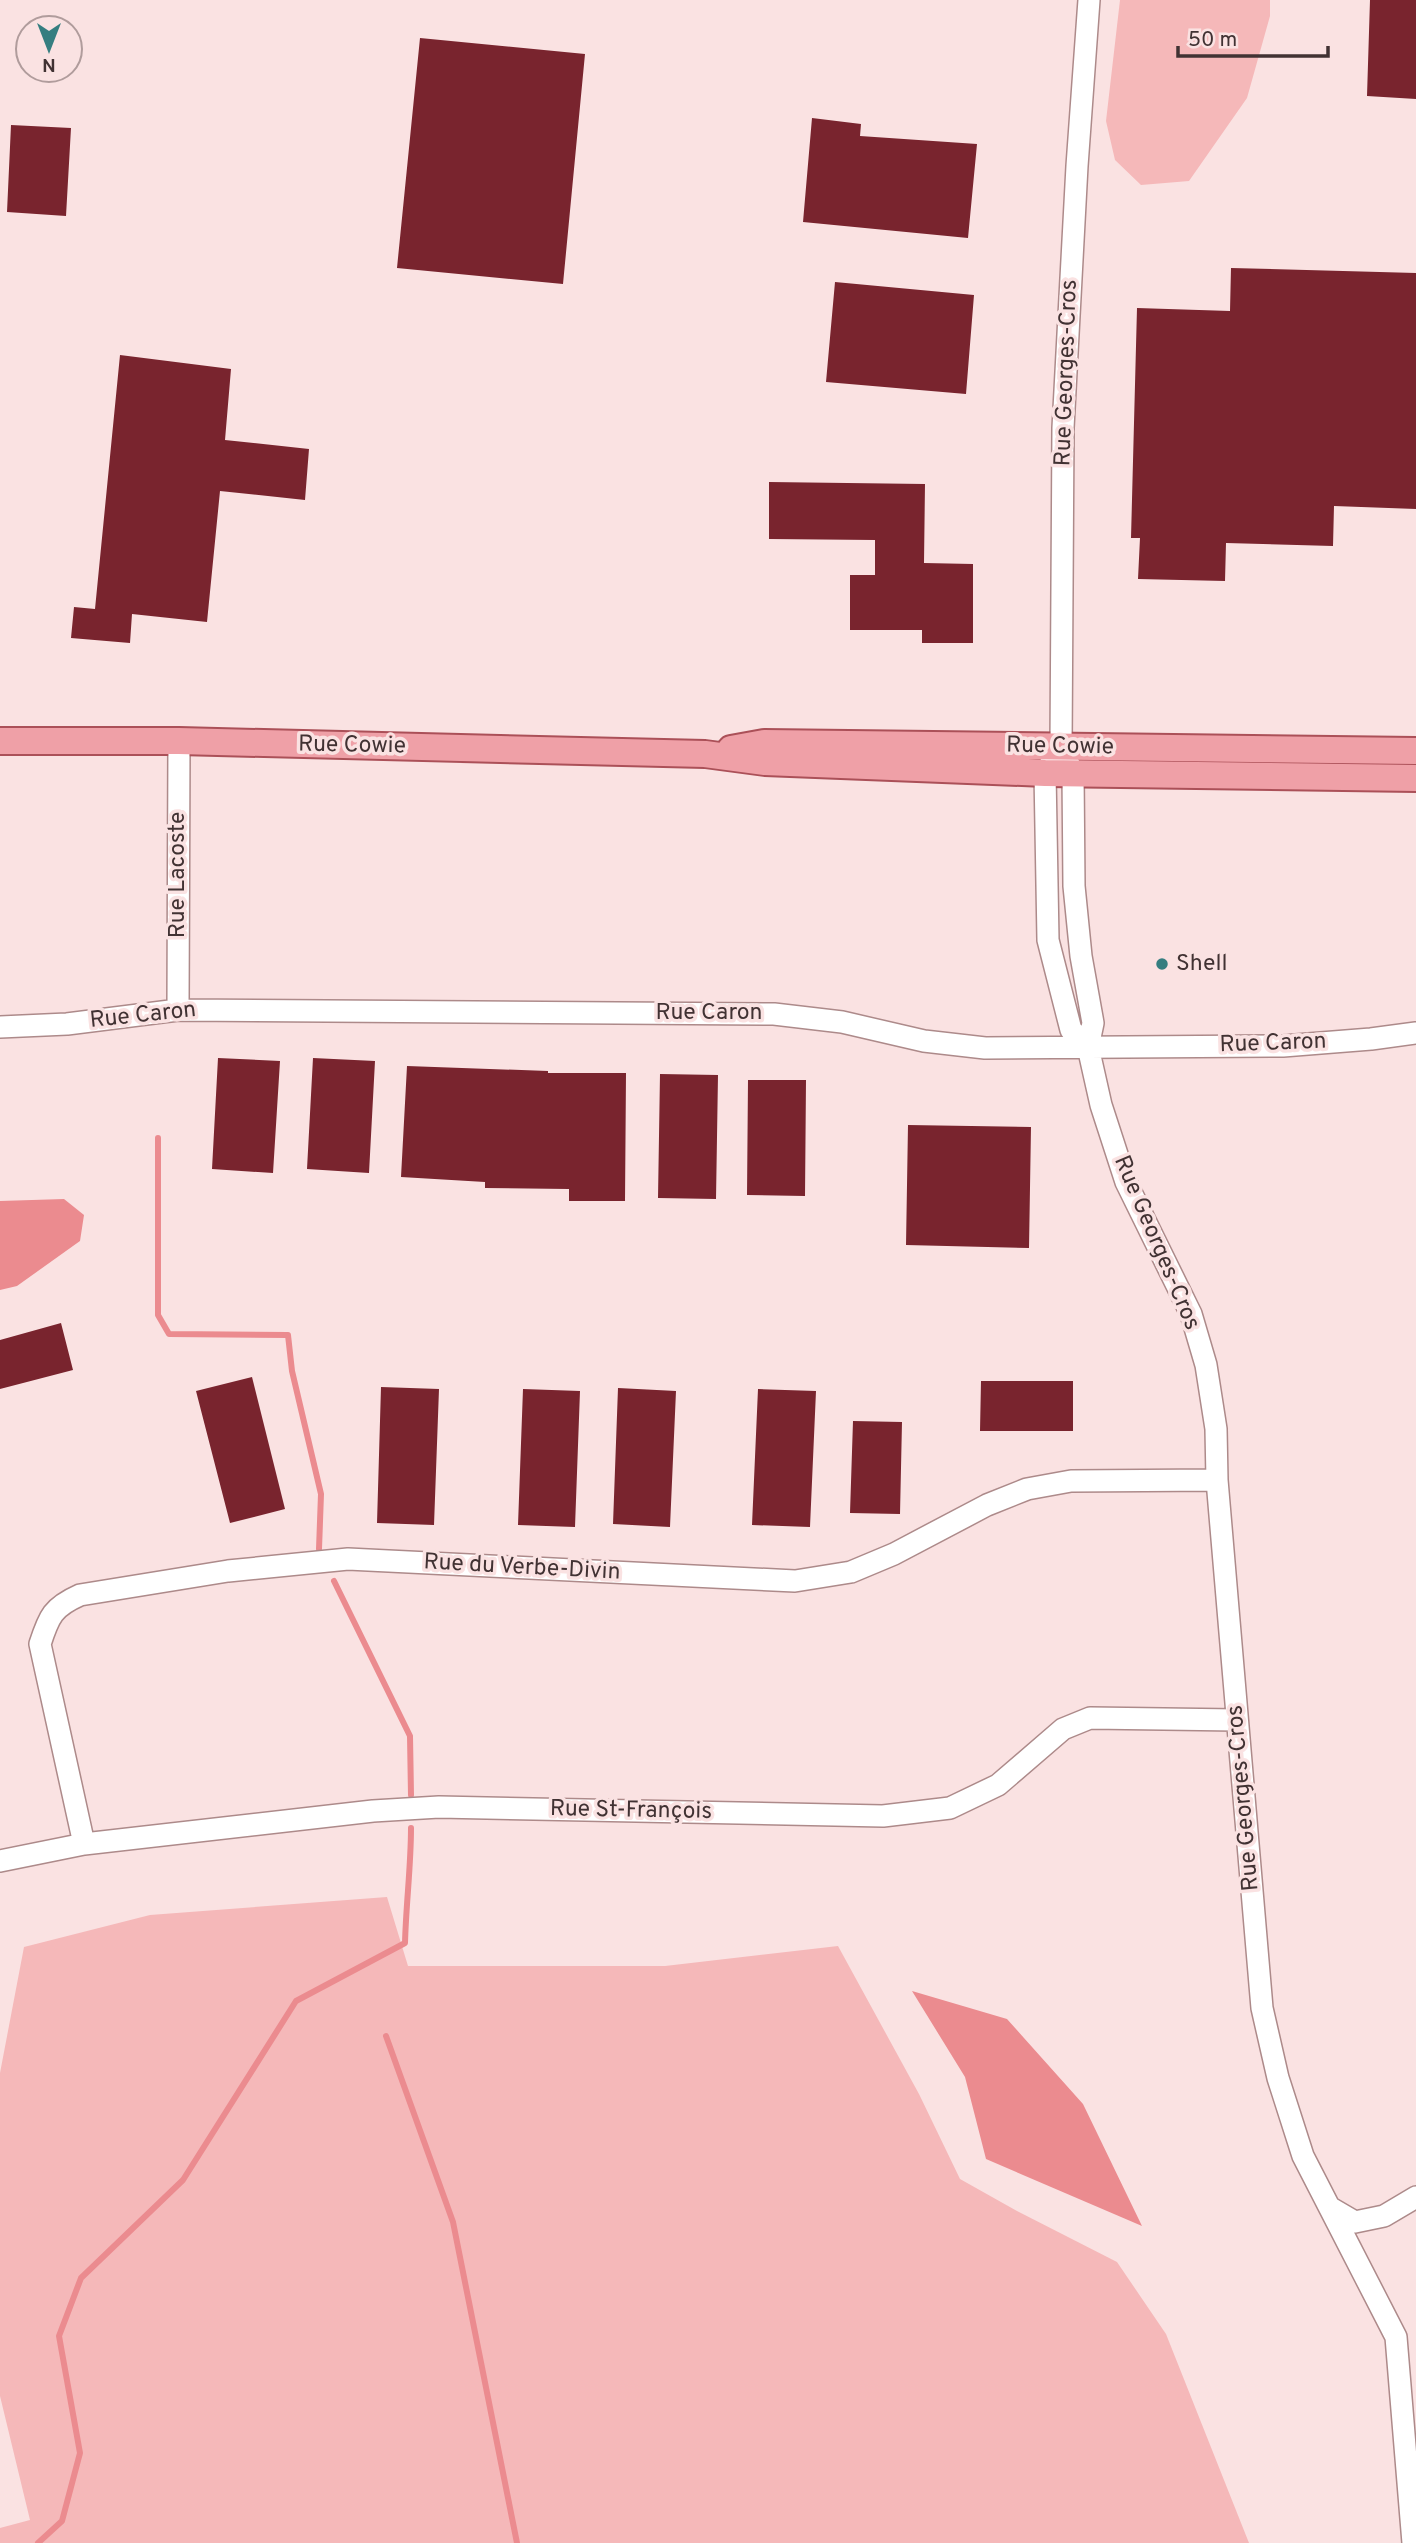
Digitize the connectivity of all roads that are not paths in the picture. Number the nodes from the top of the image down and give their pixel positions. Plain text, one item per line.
1 (1089, 0) edge
2 (0, 741) edge
3 (179, 741) junction
4 (1060, 747) junction
5 (1416, 751) edge
6 (705, 754) junction
7 (1045, 773) junction
8 (1073, 773) junction
9 (1416, 778) edge
10 (1076, 911) junction
11 (1048, 914) junction
12 (178, 1010) junction
13 (0, 1027) edge
14 (1416, 1033) edge
15 (1088, 1047) junction
16 (1217, 1480) junction
17 (1237, 1720) junction
18 (84, 1844) junction
19 (0, 1861) edge
20 (1416, 2197) edge
21 (1329, 2207) junction
22 (1413, 2543) edge

1 - 4 street, Rue Georges-Cros
2 - 3 main road, Rue Cowie
3 - 6 main road, Rue Cowie
3 - 12 street, Rue Lacoste
4 - 5 main road, Rue Cowie
4 - 6 main road, Rue Cowie
4 - 7 street, Rue Georges-Cros
4 - 8 street, Rue Georges-Cros
6 - 7 main road, Rue Cowie
7 - 8 main road, Rue Cowie
7 - 11 street, Rue Georges-Cros
8 - 9 main road, Rue Cowie
8 - 10 street, Rue Georges-Cros
10 - 11 street
10 - 15 street, Rue Georges-Cros
11 - 15 street, Rue Georges-Cros
12 - 13 street, Rue Caron
12 - 15 street, Rue Caron
14 - 15 street, Rue Caron
15 - 16 street, Rue Georges-Cros
16 - 17 street, Rue Georges-Cros
16 - 18 street, Rue du Verbe-Divin
17 - 18 street, Rue St-François
17 - 21 street, Rue Georges-Cros
18 - 19 street, Rue St-François
20 - 21 street
21 - 22 street, Rue Georges-Cros

